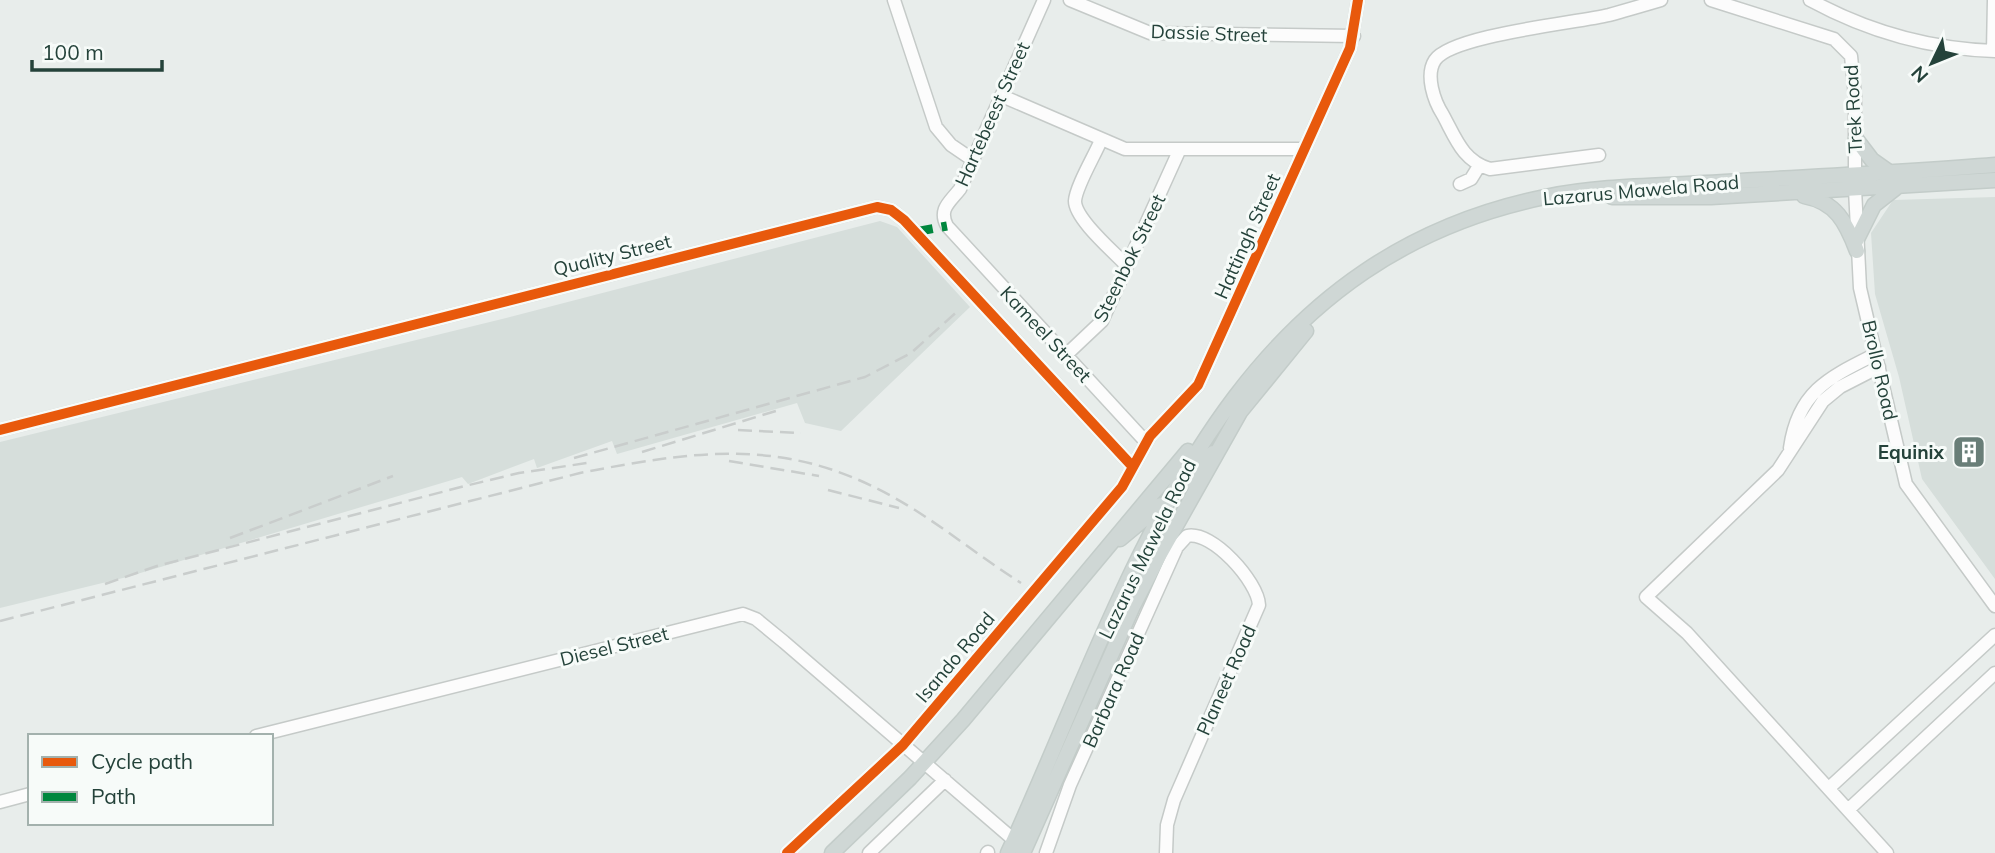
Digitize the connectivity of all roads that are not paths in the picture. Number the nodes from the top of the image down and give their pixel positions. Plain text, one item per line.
1 (894, 0) edge
2 (1070, 0) edge
3 (1358, 0) edge
4 (1661, 0) edge
5 (1711, 0) edge
6 (1810, 0) edge
7 (1994, 0) edge
8 (1043, 1) edge
9 (1354, 36) junction
10 (1994, 51) edge
11 (1002, 96) junction
12 (1856, 139) junction
13 (1101, 140) junction
14 (1304, 149) junction
15 (1179, 151) junction
16 (1599, 155) dead end
17 (973, 160) junction
18 (1995, 165) edge
19 (1479, 166) junction
20 (1889, 172) junction
21 (1854, 174) junction
22 (1995, 180) edge
23 (1460, 184) dead end
24 (1901, 185) junction
25 (1855, 189) junction
26 (1780, 194) junction
27 (947, 226) joint
28 (1857, 246) junction
29 (1127, 265) junction
30 (1066, 355) junction
31 (1878, 360) junction
32 (1216, 419) junction
33 (0, 430) edge
34 (1146, 442) junction
35 (1219, 447) junction
36 (1133, 467) junction
37 (1166, 502) junction
38 (1192, 534) joint
39 (1111, 545) junction
40 (1995, 606) edge
41 (1995, 635) edge
42 (1995, 673) edge
43 (264, 734) edge
44 (904, 745) junction
45 (924, 763) junction
46 (945, 780) junction
47 (1829, 788) junction
48 (28, 795) edge
49 (0, 802) edge
50 (1849, 809) junction
51 (1016, 850) edge
52 (786, 853) edge
53 (832, 853) edge
54 (869, 853) edge
55 (1046, 853) edge
56 (1166, 853) edge
57 (1887, 853) edge

1 - 17 street
2 - 9 street, Dassie Street
3 - 9 street, Hattingh Street
4 - 19 street
5 - 12 street, Trek Road
6 - 10 street
7 - 10 street
8 - 11 street, Hartebeest Street
9 - 14 street, Hattingh Street
11 - 13 street
11 - 17 street, Hartebeest Street
12 - 20 main road
12 - 21 street, Trek Road
13 - 15 street
13 - 29 street
14 - 15 street
14 - 34 street, Hattingh Street
15 - 29 street, Steenbok Street
16 - 19 street
17 - 27 street, Hartebeest Street
18 - 20 main road, Lazarus Mawela Road
19 - 23 street
20 - 21 main road, Lazarus Mawela Road
21 - 25 street, Trek Road
21 - 32 main road, Lazarus Mawela Road
22 - 24 main road
24 - 25 main road
24 - 28 main road
25 - 26 main road, Lazarus Mawela Road
25 - 28 street, Brollo Road
26 - 28 main road
26 - 35 main road, Lazarus Mawela Road
27 - 30 street, Kameel Street
28 - 31 street, Brollo Road
29 - 30 street, Steenbok Street
30 - 34 street, Kameel Street
31 - 40 street, Brollo Road
31 - 47 street
32 - 37 main road, Lazarus Mawela Road
32 - 39 main road
33 - 36 street, Quality Street
34 - 36 street, Hattingh Street
35 - 37 main road
35 - 51 main road, Lazarus Mawela Road
36 - 44 street, Isando Road
37 - 39 main road
37 - 51 main road, Lazarus Mawela Road
38 - 55 street, Barbara Road
38 - 56 street, Planeet Road
39 - 45 main road
41 - 47 street
42 - 50 street
43 - 44 street, Diesel Street
44 - 45 street, Diesel Street
44 - 52 street, Isando Road
45 - 46 street, Diesel Street
45 - 53 main road
46 - 51 street, Diesel Street
46 - 54 street
47 - 50 street
48 - 49 street
50 - 57 street

